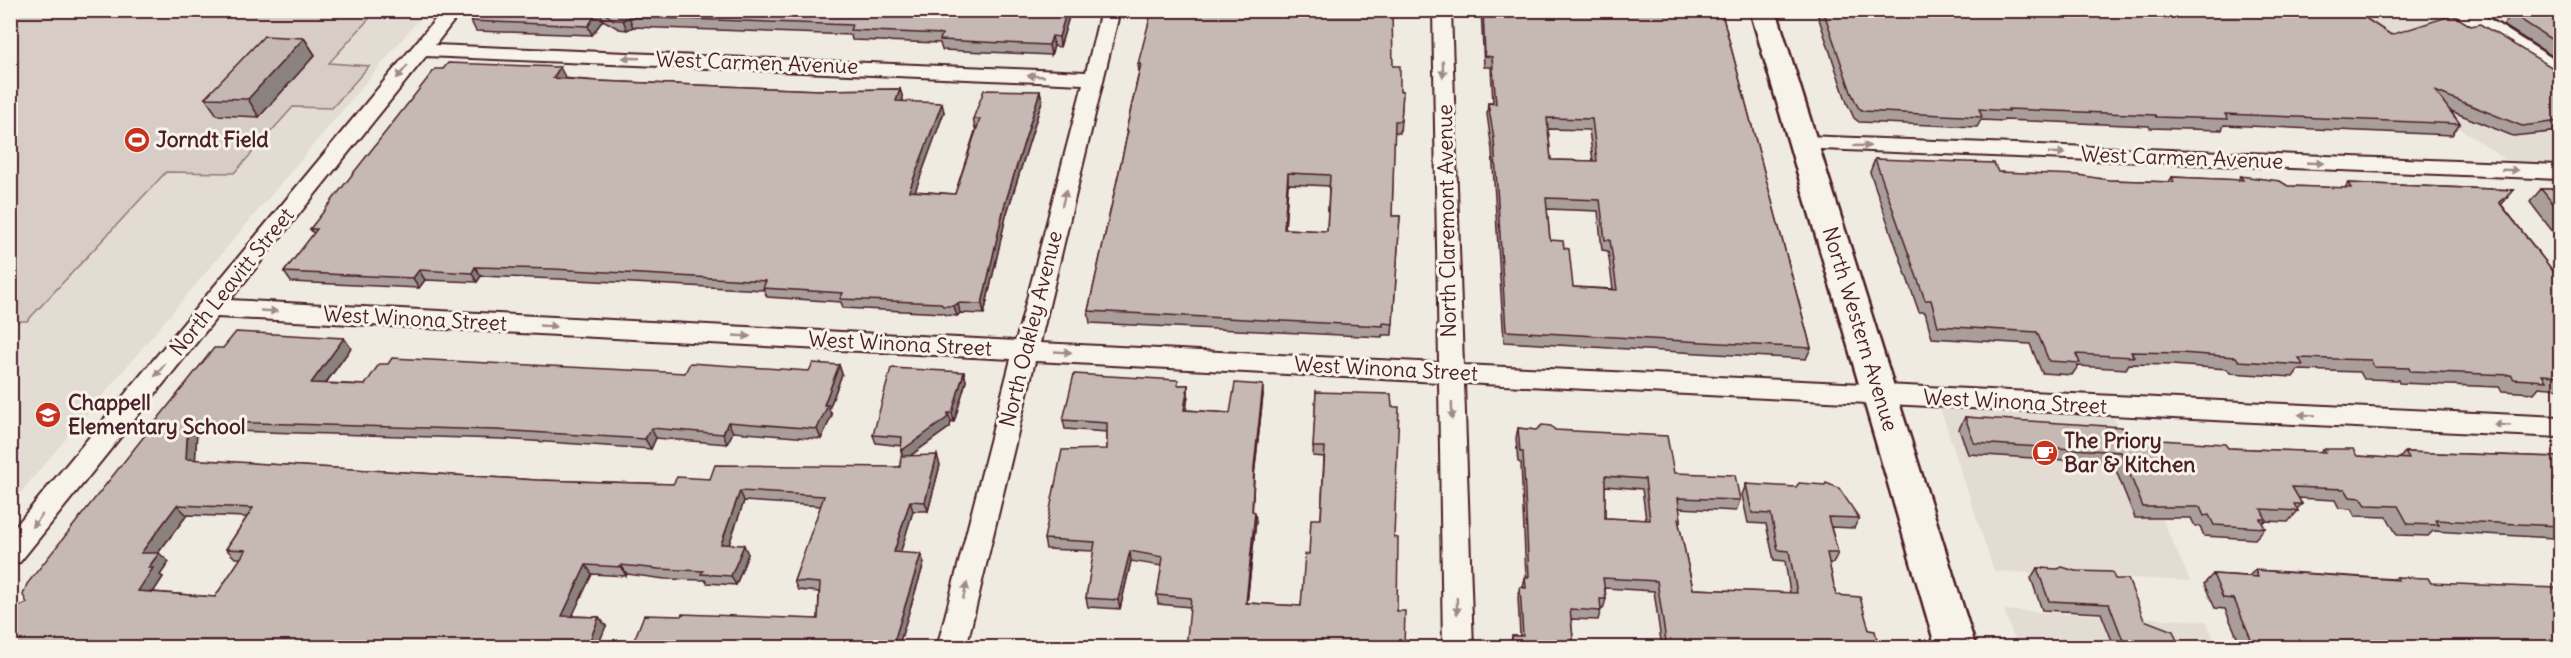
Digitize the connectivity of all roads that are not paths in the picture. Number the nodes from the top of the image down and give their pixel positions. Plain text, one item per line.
1 (453, 10) edge
2 (1111, 10) edge
3 (1442, 10) edge
4 (1763, 10) edge
5 (2456, 10) edge
6 (421, 50) junction
7 (2560, 74) edge
8 (1094, 78) junction
9 (1804, 143) junction
10 (2560, 172) edge
11 (211, 308) junction
12 (1026, 350) junction
13 (1451, 373) junction
14 (1880, 395) junction
15 (2560, 428) edge
16 (10, 554) edge
17 (951, 648) edge
18 (1458, 648) edge
19 (1956, 648) edge

1 - 6 street, North Leavitt Street
2 - 8 street, North Oakley Avenue
3 -> 13 street, North Claremont Avenue
4 - 9 main road, North Western Avenue
5 - 7 main road
8 -> 6 street, West Carmen Avenue
6 -> 11 street, North Leavitt Street
12 -> 8 street, North Oakley Avenue
9 -> 10 street, West Carmen Avenue
9 - 14 main road, North Western Avenue
11 -> 12 street, West Winona Street
11 -> 16 street, North Leavitt Street
12 -> 13 street, West Winona Street
17 -> 12 street, North Oakley Avenue
13 - 14 street, West Winona Street
13 -> 18 street, North Claremont Avenue
15 -> 14 street, West Winona Street
14 - 19 main road, North Western Avenue

